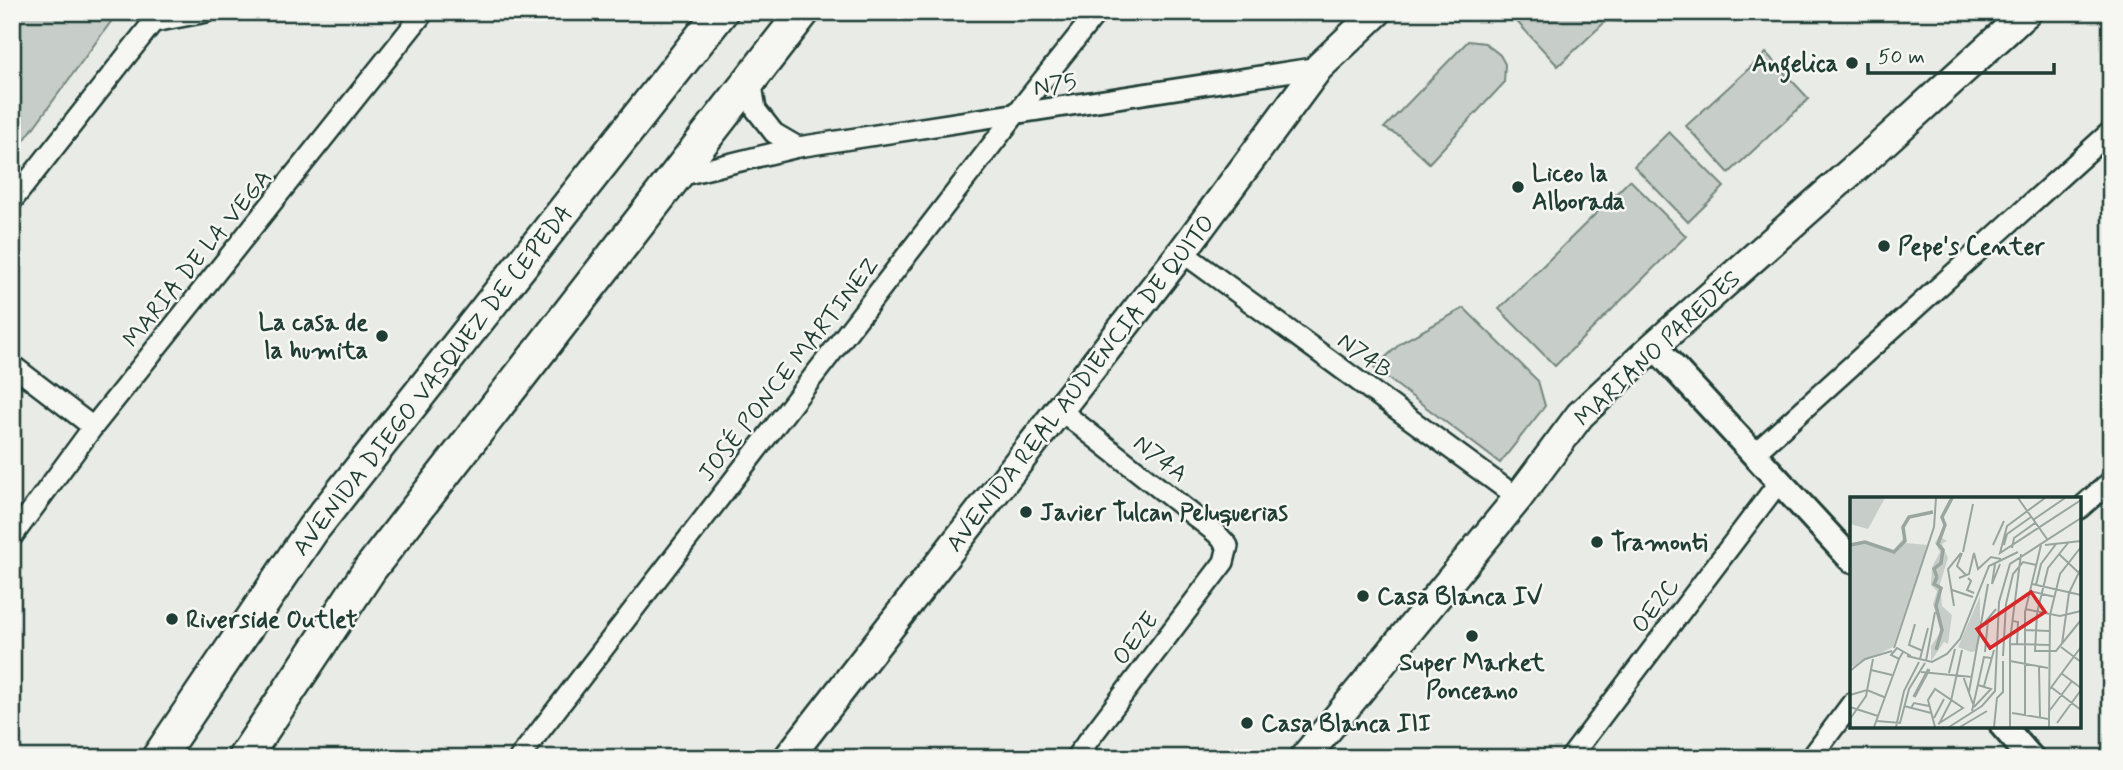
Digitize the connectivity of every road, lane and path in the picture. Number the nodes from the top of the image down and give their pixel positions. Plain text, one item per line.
1 (207, 12) edge
2 (424, 12) edge
3 (720, 12) edge
4 (803, 12) edge
5 (1097, 12) edge
6 (1377, 12) edge
7 (2026, 12) edge
8 (158, 17) edge
9 (1319, 67) junction
10 (751, 79) junction
11 (1015, 115) junction
12 (2111, 131) edge
13 (798, 147) junction
14 (674, 177) junction
15 (12, 201) edge
16 (1182, 252) junction
17 (1654, 346) junction
18 (12, 366) edge
19 (1060, 410) junction
20 (93, 428) junction
21 (1754, 454) junction
22 (2111, 481) edge
23 (1779, 482) junction
24 (1518, 498) junction
25 (2081, 507) edge
26 (12, 537) edge
27 (1228, 546) joint
28 (1850, 558) edge
29 (1850, 706) edge
30 (2005, 728) edge
31 (158, 758) edge
32 (244, 758) edge
33 (519, 758) edge
34 (788, 758) edge
35 (1075, 758) edge
36 (1304, 758) edge
37 (1570, 758) edge
38 (1811, 758) edge
39 (2031, 758) edge

1 - 8 street
2 - 20 street, MARIA DE LA VEGA
3 - 31 main road, AVENIDA DIEGO VASQUEZ DE CEPEDA
4 - 10 main road
5 - 11 street, JOSÉ PONCE MARTINEZ
6 - 9 main road, AVENIDA REAL AUDIENCIA DE QUITO
7 - 17 main road, MARIANO PAREDES
8 - 15 street
9 - 11 street, N75
9 - 16 main road, AVENIDA REAL AUDIENCIA DE QUITO
10 - 13 street
10 - 14 main road
11 - 13 street, N75
11 - 33 street, JOSÉ PONCE MARTINEZ
12 - 21 street
13 - 14 street, N75
14 - 32 main road
16 - 19 main road, AVENIDA REAL AUDIENCIA DE QUITO
16 - 24 street, N74B
17 - 21 street
17 - 24 main road, MARIANO PAREDES
18 - 20 street
19 - 27 street, N74A
19 - 34 main road, AVENIDA REAL AUDIENCIA DE QUITO
20 - 26 street, MARIA DE LA VEGA
21 - 23 street
22 - 25 street
23 - 28 street
23 - 37 street, OE2C
24 - 36 main road, MARIANO PAREDES
27 - 35 street, OE2E
29 - 38 street
30 - 39 street

